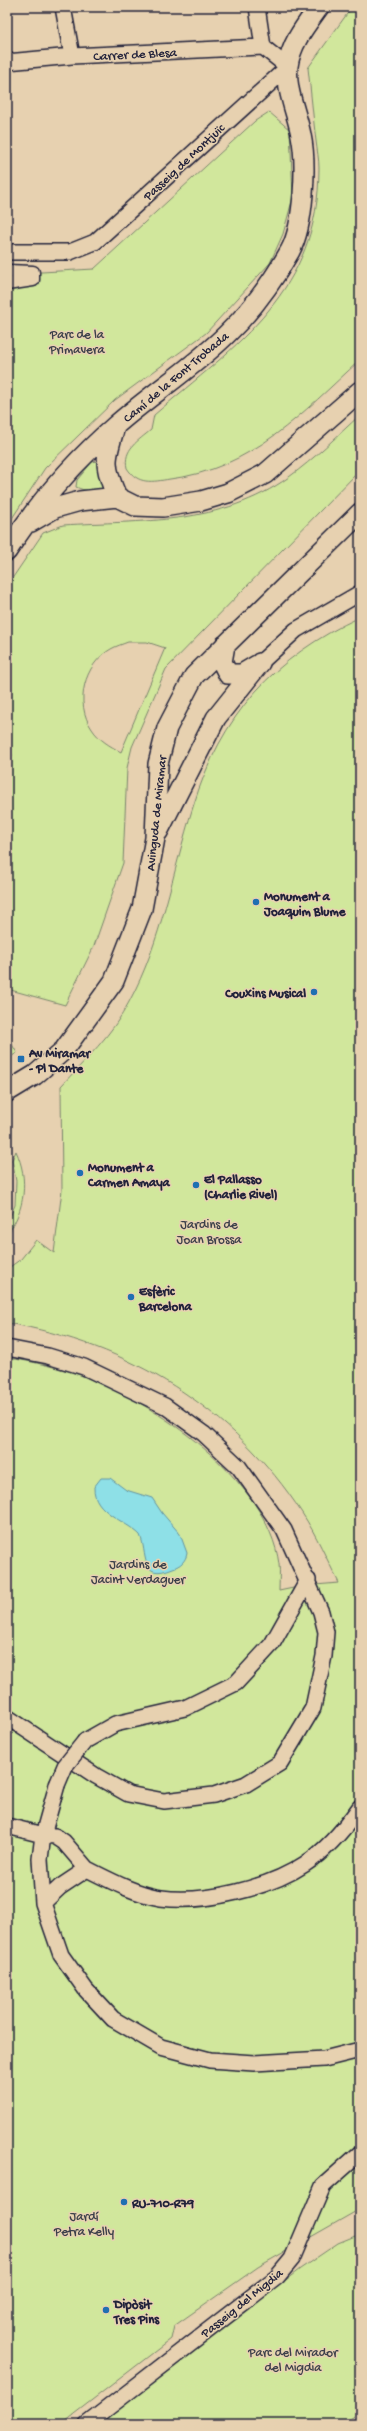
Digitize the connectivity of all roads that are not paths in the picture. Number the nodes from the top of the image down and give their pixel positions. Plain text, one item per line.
1 (63, 7) edge
2 (257, 7) edge
3 (319, 7) edge
4 (264, 47) junction
5 (72, 56) junction
6 (7, 62) edge
7 (288, 67) junction
8 (7, 252) edge
9 (7, 271) edge
10 (7, 284) edge
11 (360, 391) edge
12 (115, 426) junction
13 (106, 456) junction
14 (80, 458) junction
15 (64, 474) junction
16 (117, 496) junction
17 (80, 501) junction
18 (360, 512) edge
19 (23, 527) junction
20 (7, 551) edge
21 (360, 593) edge
22 (225, 645) junction
23 (260, 663) junction
24 (155, 838) junction
25 (7, 1092) edge
26 (7, 1348) edge
27 (308, 1580) junction
28 (7, 1717) edge
29 (360, 1807) edge
30 (7, 1826) edge
31 (43, 1835) junction
32 (87, 1869) junction
33 (43, 1903) junction
34 (360, 2050) edge
35 (360, 2153) edge
36 (87, 2424) edge

1 - 5 street
2 - 4 street
3 - 7 street
4 - 5 street, Carrer de Blesa
4 - 7 street
5 - 6 street, Carrer de Blesa
7 - 8 street, Passeig de Montjuïc
7 - 12 street, Camí de la Font Trobada
9 - 10 street
11 - 16 street
12 - 13 street
12 - 14 street, Camí de la Font Trobada
13 - 14 street
13 - 16 street
14 - 15 street, Camí de la Font Trobada
15 - 17 street
15 - 19 street
16 - 17 street
17 - 19 street
18 - 22 street, Avinguda de Miramar
19 - 20 street
21 - 23 street
22 - 23 street
22 - 24 street, Avinguda de Miramar
23 - 24 street
24 - 25 street, Avinguda de Miramar
26 - 27 street
27 - 28 street
27 - 31 street, bridge
29 - 32 street
30 - 31 street
31 - 32 street
31 - 33 street
32 - 33 street
33 - 34 street
35 - 36 street, Passeig del Migdia

